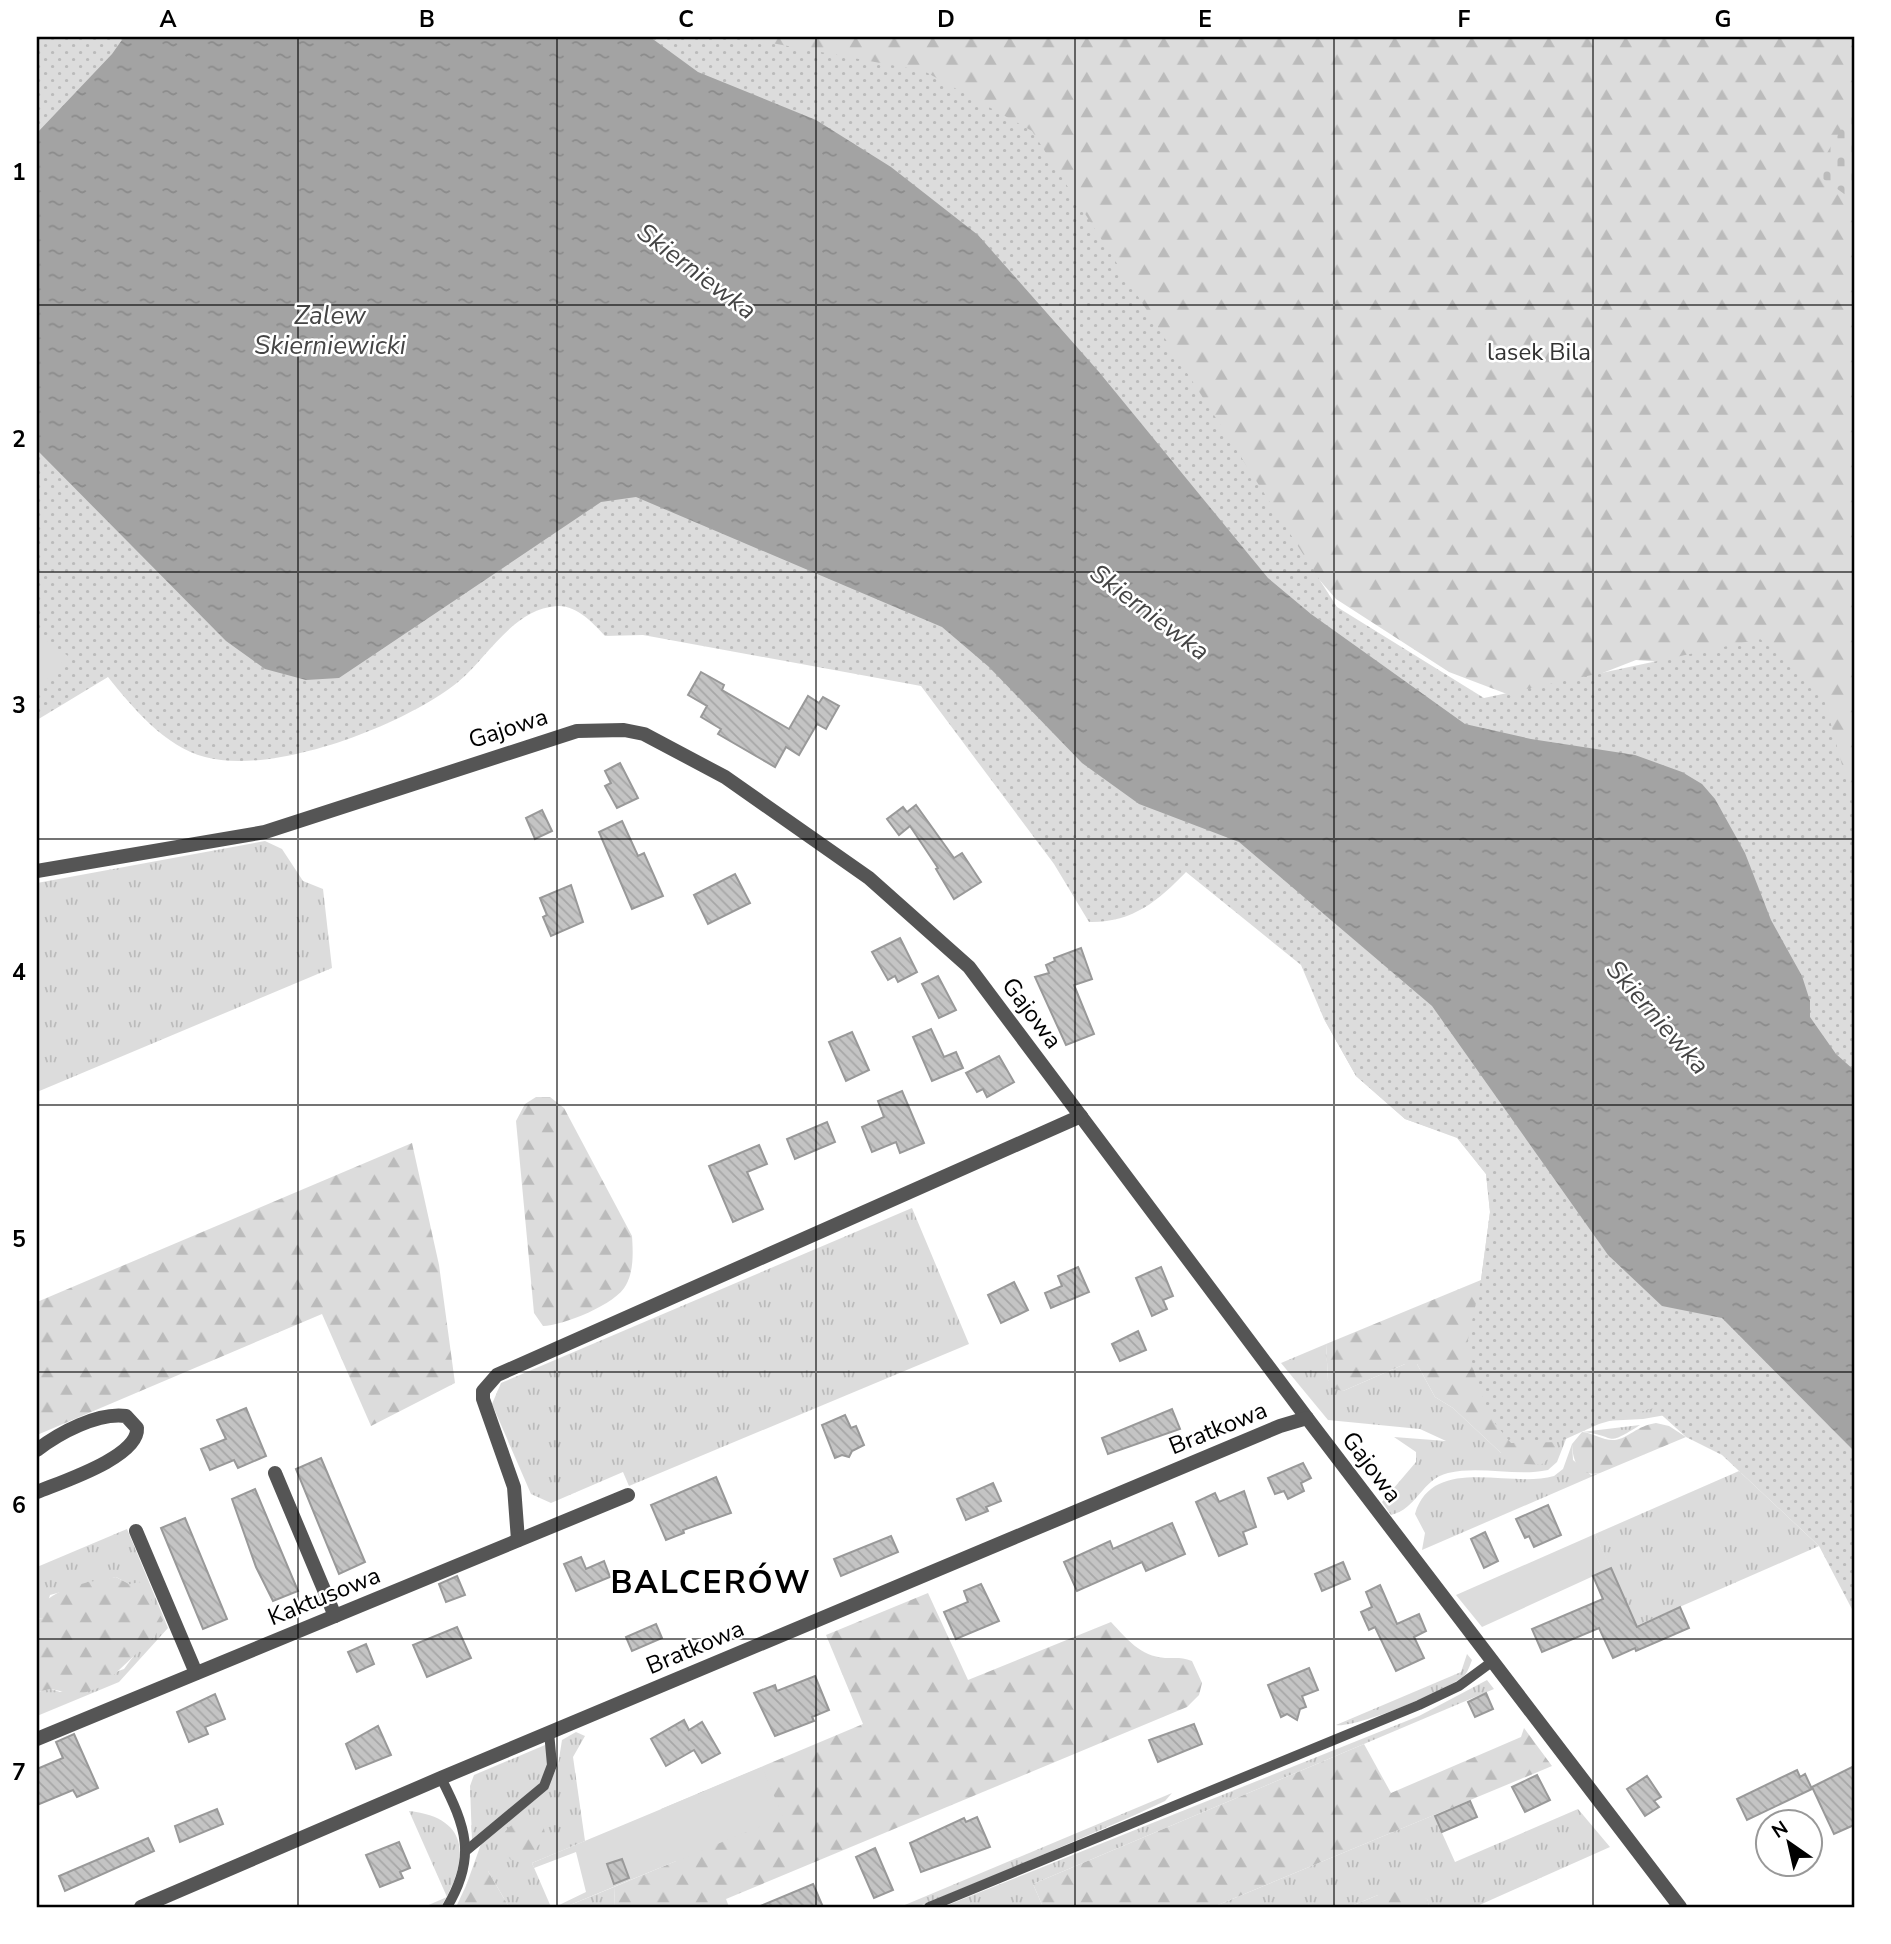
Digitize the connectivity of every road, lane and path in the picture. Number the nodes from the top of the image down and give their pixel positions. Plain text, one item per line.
1 (37, 871) edge
2 (1081, 1116) junction
3 (1307, 1419) junction
4 (37, 1450) edge
5 (275, 1473) dead end
6 (37, 1492) edge
7 (628, 1495) dead end
8 (136, 1531) dead end
9 (518, 1540) junction
10 (335, 1616) junction
11 (1493, 1661) junction
12 (197, 1673) junction
13 (549, 1732) junction
14 (37, 1739) edge
15 (441, 1778) junction
16 (467, 1850) junction
17 (141, 1907) edge
18 (447, 1907) edge
19 (929, 1907) edge
20 (1680, 1907) edge

1 - 2 street, Gajowa
2 - 3 street, Gajowa
2 - 9 street
3 - 11 street, Gajowa
3 - 13 street, Bratkowa
4 - 6 street
5 - 10 street
7 - 9 street, Kaktusowa
8 - 12 street
9 - 10 street, Kaktusowa
10 - 12 street, Kaktusowa
11 - 19 lane
11 - 20 street, Gajowa
12 - 14 street, Kaktusowa
13 - 15 street, Bratkowa
13 - 16 lane
15 - 16 lane
15 - 17 street, Bratkowa
16 - 18 lane

